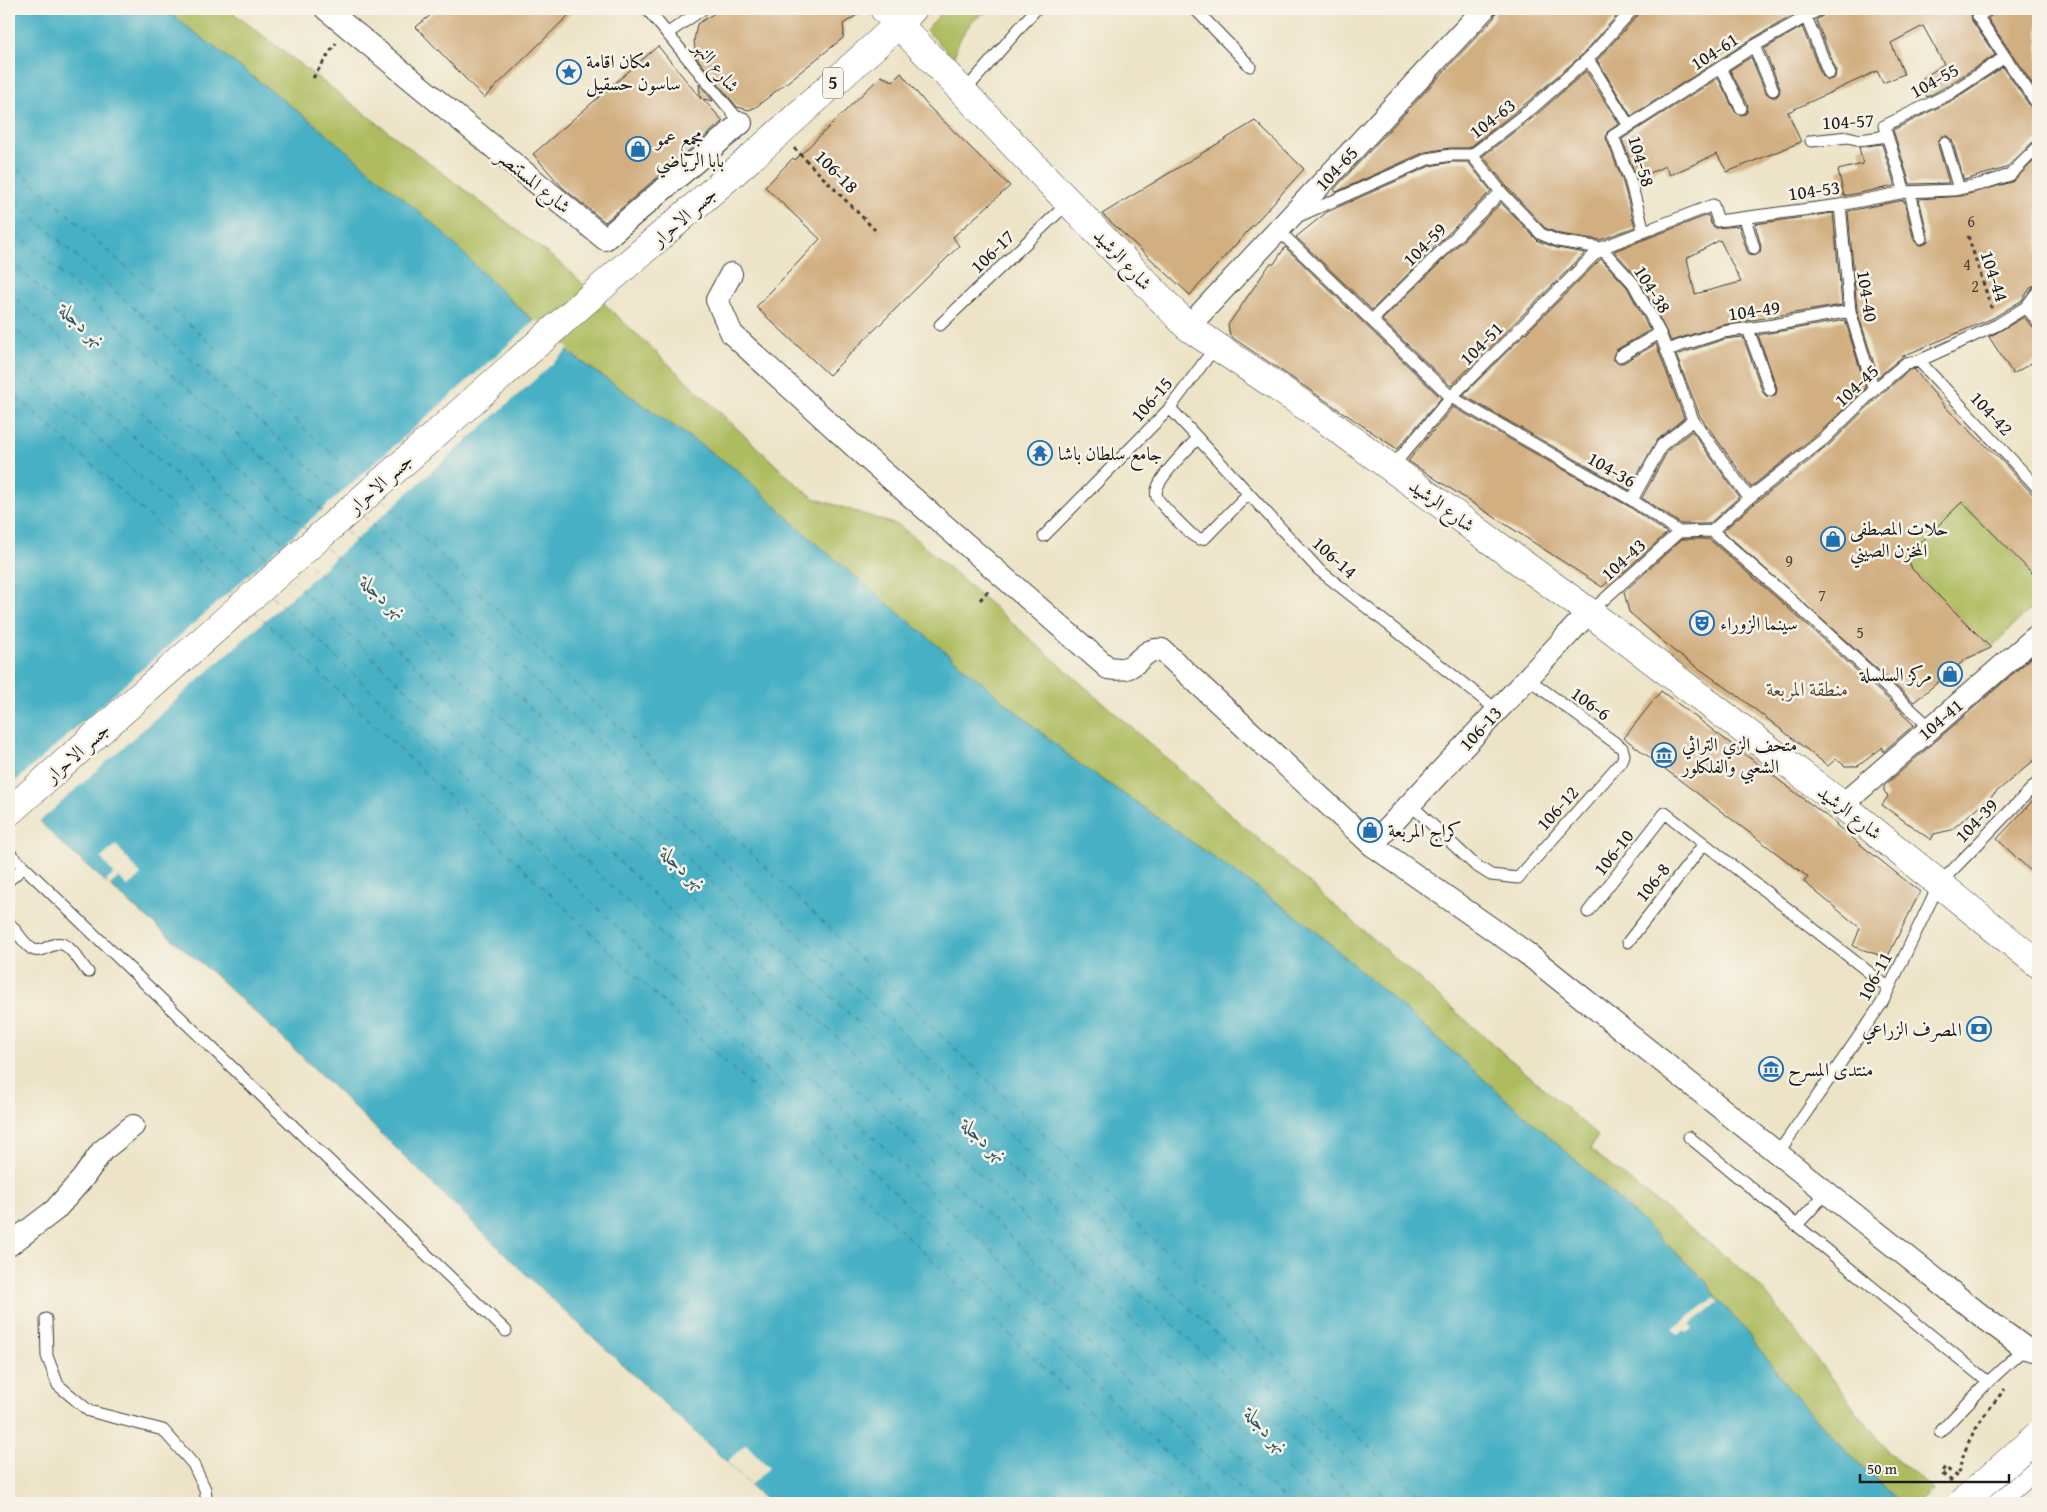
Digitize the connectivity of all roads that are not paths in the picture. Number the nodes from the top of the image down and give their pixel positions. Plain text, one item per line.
1 (326, 9) edge
2 (647, 9) edge
3 (703, 9) edge
4 (1036, 9) edge
5 (1195, 9) edge
6 (1484, 9) edge
7 (1633, 9) edge
8 (1820, 9) edge
9 (1988, 9) edge
10 (1805, 12) edge
11 (899, 14) edge
12 (668, 33) junction
13 (1754, 46) junction
14 (2005, 57) junction
15 (1588, 59) junction
16 (1250, 66) dead end
17 (1721, 68) junction
18 (1829, 73) dead end
19 (1772, 90) dead end
20 (964, 92) junction
21 (2038, 105) edge
22 (1741, 108) dead end
23 (740, 123) joint
24 (1629, 126) junction
25 (1887, 136) junction
26 (1811, 141) dead end
27 (1945, 143) dead end
28 (2038, 147) edge
29 (1472, 155) junction
30 (1959, 189) junction
31 (1500, 192) junction
32 (1908, 192) junction
33 (1069, 202) junction
34 (1840, 204) junction
35 (1745, 218) junction
36 (1282, 226) junction
37 (1644, 231) junction
38 (1921, 238) dead end
39 (1601, 248) junction
40 (1754, 248) dead end
41 (730, 274) dead end
42 (2038, 291) edge
43 (2026, 308) junction
44 (1850, 311) junction
45 (1372, 320) junction
46 (2038, 322) edge
47 (940, 325) dead end
48 (1188, 327) junction
49 (1748, 329) junction
50 (1660, 333) junction
51 (1216, 346) junction
52 (1666, 350) junction
53 (1620, 356) dead end
54 (1919, 361) junction
55 (1770, 390) dead end
56 (1874, 390) junction
57 (1451, 397) junction
58 (1170, 408) junction
59 (1693, 420) junction
60 (1198, 438) junction
61 (1391, 468) junction
62 (2038, 488) edge
63 (1248, 494) junction
64 (1749, 498) junction
65 (1632, 500) junction
66 (1712, 530) junction
67 (1680, 532) junction
68 (1044, 536) dead end
69 (1589, 612) junction
70 (2038, 635) edge
71 (1527, 678) junction
72 (1497, 710) junction
73 (1930, 727) junction
74 (1622, 761) joint
75 (2038, 782) edge
76 (1410, 804) junction
77 (1842, 805) junction
78 (9, 812) edge
79 (1704, 844) junction
80 (1372, 845) junction
81 (9, 853) edge
82 (24, 867) junction
83 (9, 880) edge
84 (1939, 884) junction
85 (1588, 912) dead end
86 (9, 923) edge
87 (1628, 942) dead end
88 (2038, 964) edge
89 (88, 972) dead end
90 (1889, 988) junction
91 (132, 1126) dead end
92 (1689, 1137) dead end
93 (1778, 1152) junction
94 (1826, 1192) junction
95 (1796, 1226) junction
96 (9, 1245) edge
97 (46, 1319) dead end
98 (506, 1331) dead end
99 (2032, 1349) edge
100 (1988, 1382) junction
101 (1940, 1432) dead end
102 (2038, 1435) edge
103 (2038, 1462) edge
104 (207, 1503) edge
105 (1962, 1503) edge
106 (1992, 1503) edge

1 - 23 street, شارع المستنصر
2 - 12 lane, شارع النهر
3 - 12 lane
4 - 20 lane
5 - 16 lane
6 - 36 street, 104-65
7 - 15 lane, 104-63
8 - 10 lane, 104-61
9 - 14 lane
10 - 13 lane, 104-61
10 - 18 lane
11 - 20 main road, شارع الرشيد
11 - 78 main road, جسر الاحرار / 5
12 - 23 lane, شارع النهر
13 - 17 lane, 104-61
13 - 19 lane
14 - 21 lane
14 - 25 lane, 104-55
15 - 24 lane, 104-58
15 - 29 lane, 104-63
17 - 22 lane
17 - 24 lane, 104-61
20 - 33 main road, شارع الرشيد
24 - 37 lane, 104-58
25 - 26 lane, 104-57
25 - 32 lane
27 - 30 lane
28 - 30 lane, 104-53
29 - 31 lane
29 - 36 lane, 104-63
30 - 32 lane, 104-53
31 - 39 lane
31 - 45 lane, 104-59
32 - 34 lane, 104-53
32 - 38 lane
33 - 47 lane, 106-17
33 - 48 main road, شارع الرشيد
34 - 35 lane, 104-53
34 - 44 lane, 104-40
35 - 37 lane, 104-53
35 - 40 lane
36 - 45 lane, 104-36
36 - 48 street, 104-65
37 - 39 lane, 104-53
39 - 50 lane, 104-38
39 - 57 lane, 104-51
41 - 80 street
42 - 43 lane, 104-45
43 - 46 lane
43 - 54 lane, 104-45
44 - 49 lane, 104-49
44 - 56 lane, 104-40
45 - 57 lane, 104-36
48 - 51 main road, شارع الرشيد
49 - 52 lane, 104-49
49 - 55 lane
50 - 52 lane, 104-38
50 - 53 lane
51 - 58 lane, 106-15
51 - 61 main road, شارع الرشيد
52 - 59 lane, 104-38
54 - 56 lane, 104-45
54 - 62 lane, 104-42
56 - 64 lane, 104-45
57 - 61 lane, 104-51
57 - 65 lane, 104-36
58 - 60 lane, 106-14
58 - 68 lane, 106-15
59 - 64 lane, 104-38
59 - 65 lane
60 - 63 lane, 106-14
60 - 63 lane
61 - 69 main road, شارع الرشيد
63 - 72 lane, 106-14
64 - 66 lane, 104-45
65 - 67 lane, 104-36
66 - 67 lane
66 - 73 lane
67 - 69 lane, 104-43
69 - 71 street, 106-13
69 - 77 main road, شارع الرشيد
70 - 73 street, 104-41
71 - 72 street, 106-13
71 - 74 lane, 106-6
72 - 76 street, 106-13
73 - 77 street, 104-41
74 - 76 lane, 106-12
75 - 84 lane, 104-39
76 - 80 street, 106-13
77 - 84 main road, شارع الرشيد
79 - 85 lane, 106-10
79 - 87 lane, 106-8
79 - 90 lane
80 - 93 street
81 - 82 lane
82 - 83 lane
82 - 98 lane
84 - 88 main road, شارع الرشيد
84 - 90 lane, 106-11
86 - 89 lane
90 - 93 lane, 106-11
91 - 96 street
92 - 95 lane
93 - 94 street
94 - 95 lane
94 - 99 street
95 - 100 lane
97 - 104 lane
99 - 100 lane
100 - 101 lane
102 - 105 main road, bridge
103 - 106 main road

